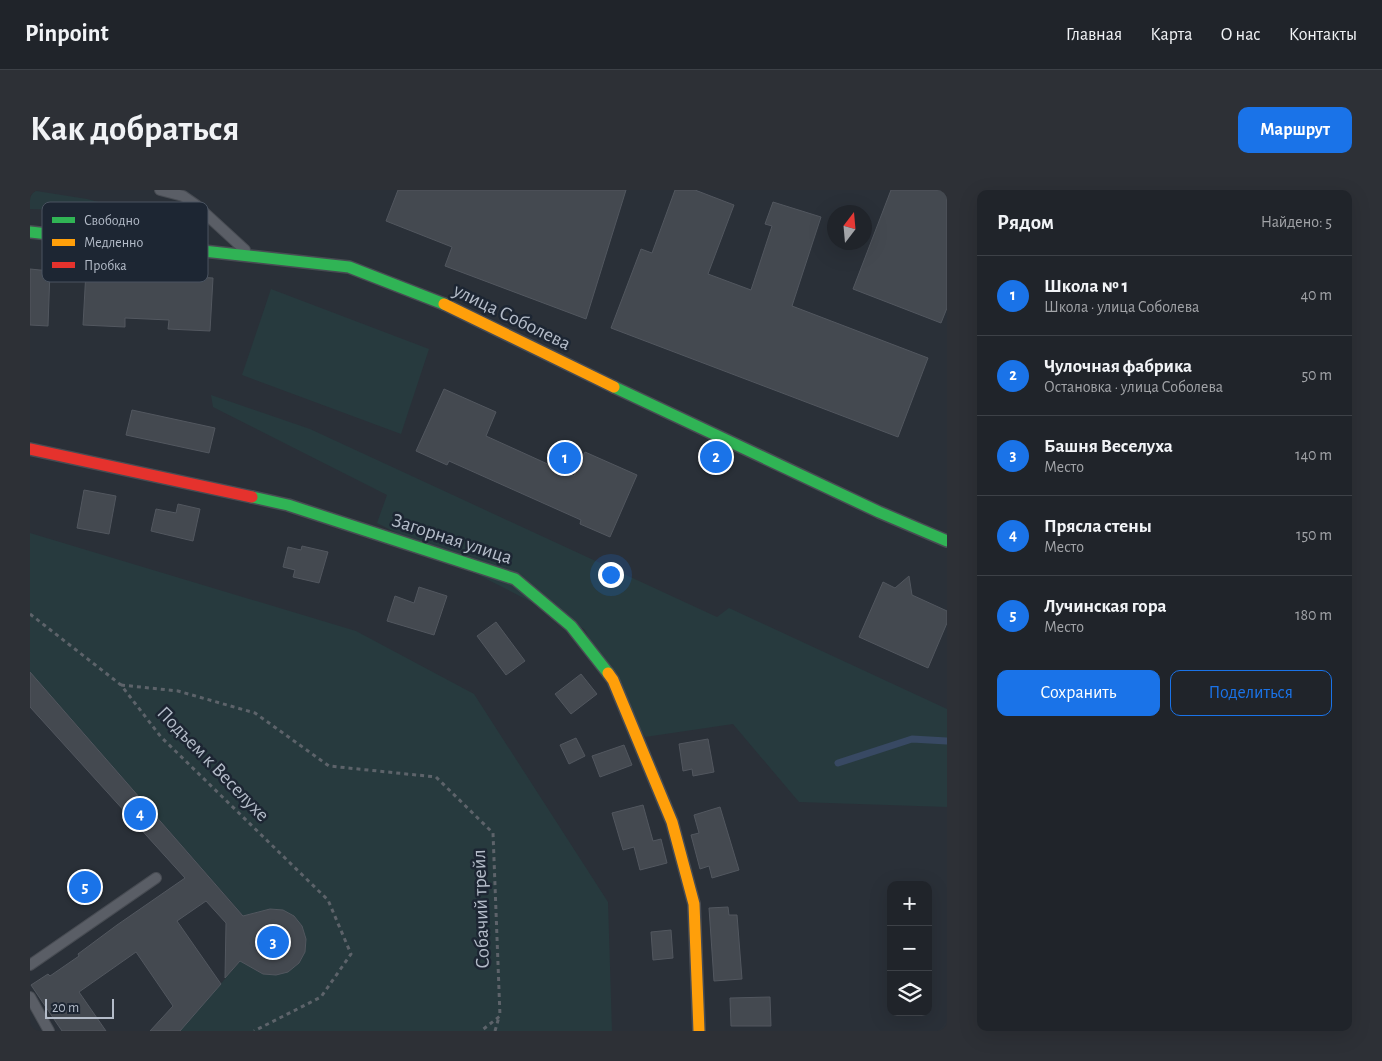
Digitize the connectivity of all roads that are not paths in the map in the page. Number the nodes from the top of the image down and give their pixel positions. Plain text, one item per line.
1 (160, 190) edge
2 (191, 202) edge
3 (208, 217) edge
4 (208, 251) edge
5 (251, 256) junction
6 (30, 449) edge
7 (947, 541) edge
8 (156, 878) dead end
9 (30, 965) edge
10 (30, 997) edge
11 (49, 1031) edge
12 (699, 1031) edge

1 - 2 lane
3 - 5 lane
4 - 5 street, улица Соболева
5 - 7 street, улица Соболева
6 - 12 street, Загорная улица
8 - 9 lane
10 - 11 lane

